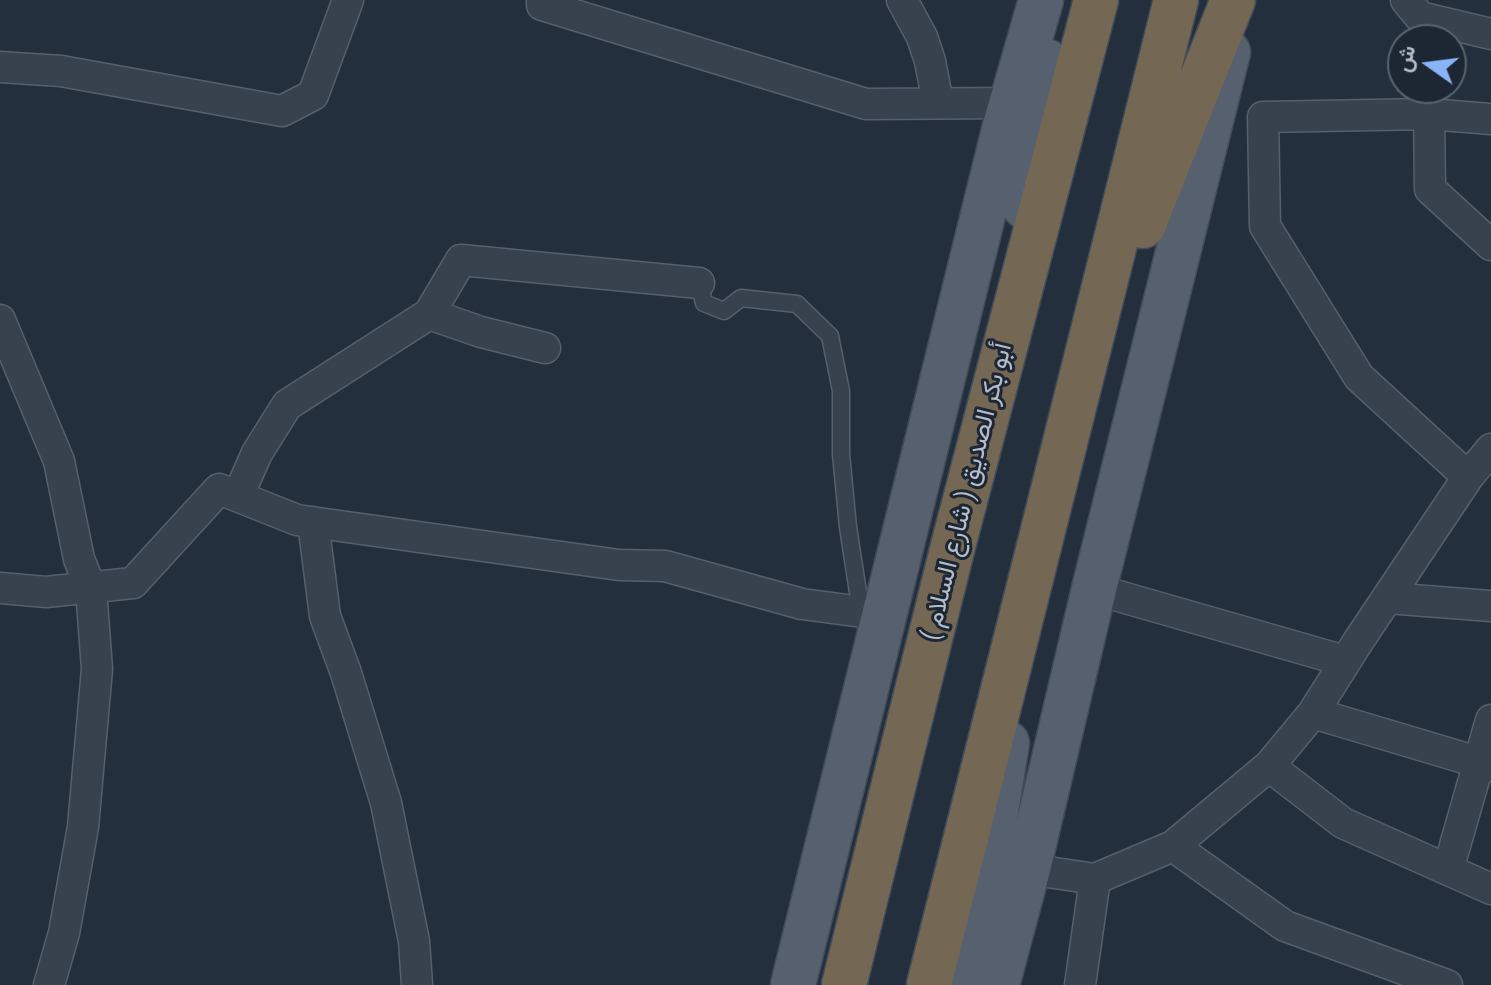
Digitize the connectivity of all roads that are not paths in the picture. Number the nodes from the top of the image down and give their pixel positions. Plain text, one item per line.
1 (348, 0) edge
2 (542, 0) edge
3 (902, 0) edge
4 (1041, 0) edge
5 (1057, 0) edge
6 (1096, 0) edge
7 (1176, 0) edge
8 (1233, 0) edge
9 (1240, 0) edge
10 (1406, 0) edge
11 (1491, 34) edge
12 (0, 67) edge
13 (938, 103) junction
14 (1011, 103) junction
15 (1429, 114) junction
16 (1491, 119) edge
17 (1491, 245) edge
18 (699, 283) joint
19 (429, 314) junction
20 (0, 320) edge
21 (545, 348) dead end
22 (1003, 355) junction
23 (1083, 376) junction
24 (1491, 449) edge
25 (1468, 477) junction
26 (238, 496) junction
27 (313, 522) junction
28 (952, 550) junction
29 (1036, 564) junction
30 (0, 588) edge
31 (91, 589) junction
32 (1094, 589) junction
33 (1387, 598) junction
34 (1491, 606) edge
35 (873, 614) junction
36 (1345, 661) junction
37 (1313, 713) junction
38 (1491, 720) edge
39 (1485, 763) edge
40 (1269, 766) junction
41 (1173, 846) junction
42 (1028, 869) junction
43 (1448, 870) junction
44 (1095, 879) junction
45 (1491, 889) edge
46 (49, 985) edge
47 (417, 985) edge
48 (793, 985) edge
49 (809, 985) edge
50 (844, 985) edge
51 (929, 985) edge
52 (968, 985) edge
53 (997, 985) edge
54 (1080, 985) edge
55 (1447, 985) edge

1 - 12 street
2 - 13 street
3 - 13 street
4 - 14 main road
5 - 22 main road
6 - 22 highway, ( شارع السلام ) أبو بكر الصديق
7 - 23 highway
8 - 23 highway
9 - 32 main road
10 - 11 street
13 - 14 street
14 - 35 main road
15 - 16 street
15 - 17 street
15 - 25 street
18 - 19 street
18 - 35 lane
19 - 21 street
19 - 26 street
20 - 31 street
22 - 28 highway, ( شارع السلام ) أبو بكر الصديق
23 - 29 highway
24 - 25 street
25 - 33 street
26 - 27 street
26 - 31 street
27 - 35 street
27 - 47 street
28 - 49 main road
28 - 50 highway, ( شارع السلام ) أبو بكر الصديق
29 - 51 highway
29 - 52 main road
30 - 31 street
31 - 46 street
32 - 36 street
32 - 42 main road
33 - 34 street
33 - 36 street
35 - 48 main road
36 - 37 street
37 - 39 street
37 - 40 street
38 - 39 street
39 - 43 street
40 - 41 street
40 - 43 street
41 - 44 street
41 - 55 street
42 - 44 street
42 - 53 main road
43 - 45 street
44 - 54 street

